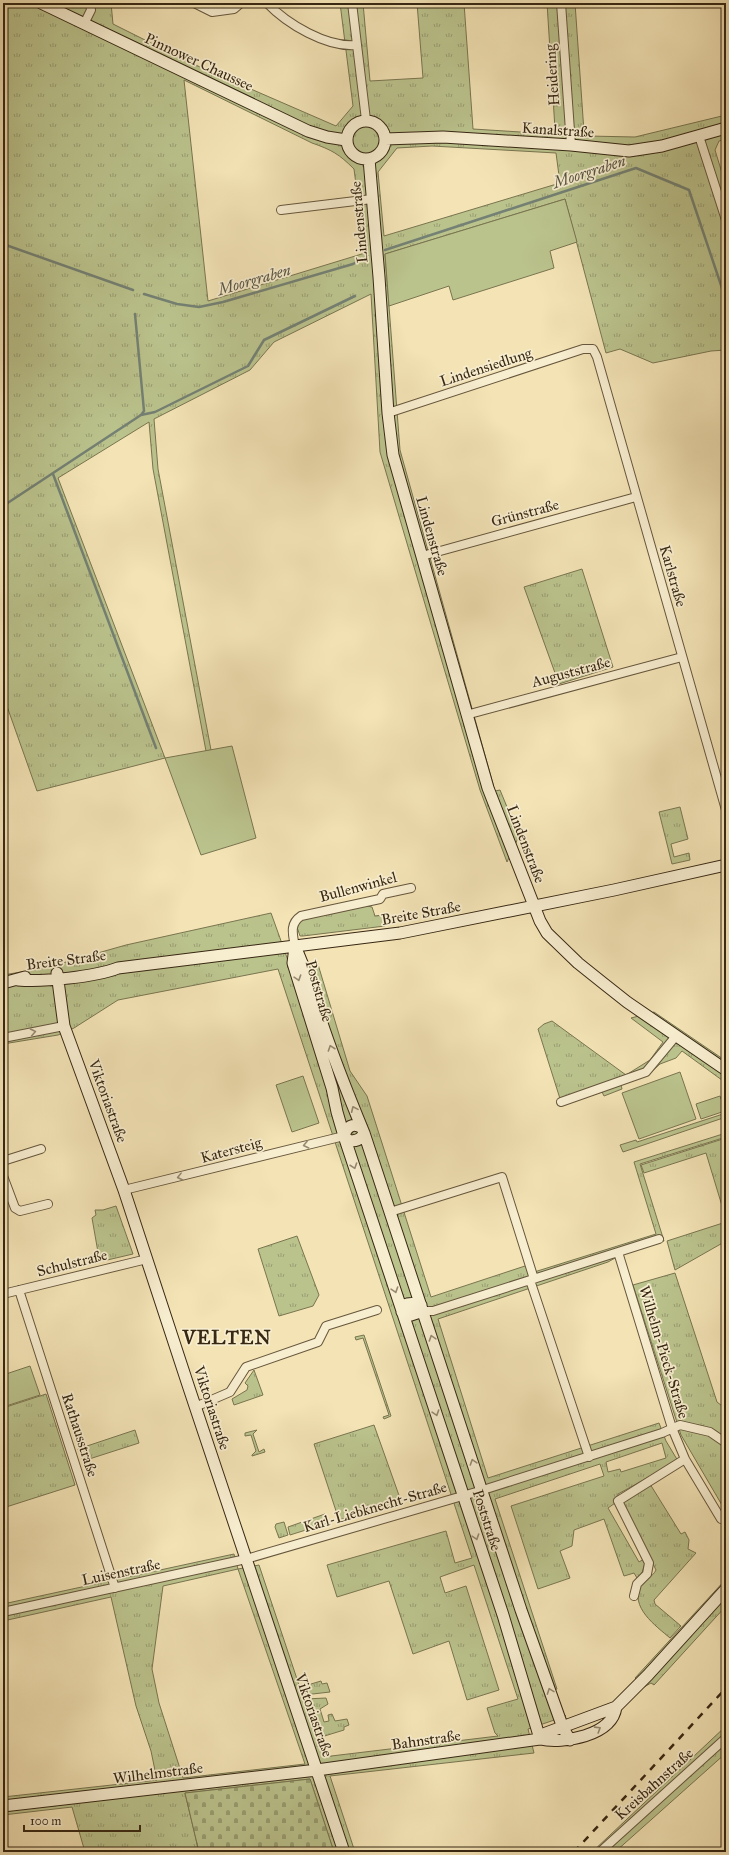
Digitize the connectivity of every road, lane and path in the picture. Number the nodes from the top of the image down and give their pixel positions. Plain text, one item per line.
1 (41, 3) edge
2 (90, 3) edge
3 (194, 3) edge
4 (241, 3) edge
5 (267, 3) edge
6 (352, 3) edge
7 (561, 3) edge
8 (84, 24) junction
9 (357, 46) junction
10 (366, 120) junction
11 (726, 128) edge
12 (699, 136) junction
13 (385, 139) junction
14 (346, 140) junction
15 (571, 145) junction
16 (369, 159) junction
17 (372, 199) junction
18 (281, 210) dead end
19 (726, 220) edge
20 (593, 349) joint
21 (388, 413) junction
22 (636, 496) junction
23 (422, 556) junction
24 (682, 657) junction
25 (466, 715) junction
26 (726, 810) edge
27 (726, 865) edge
28 (411, 888) dead end
29 (534, 907) junction
30 (295, 947) junction
31 (58, 976) junction
32 (3, 983) edge
33 (64, 1026) junction
34 (676, 1036) junction
35 (3, 1038) edge
36 (726, 1070) edge
37 (561, 1102) dead end
38 (363, 1130) junction
39 (344, 1136) junction
40 (41, 1149) dead end
41 (3, 1161) edge
42 (3, 1176) edge
43 (124, 1190) junction
44 (48, 1204) dead end
45 (390, 1212) junction
46 (659, 1239) dead end
47 (618, 1252) junction
48 (147, 1259) junction
49 (532, 1280) junction
50 (19, 1290) junction
51 (3, 1294) edge
52 (422, 1308) junction
53 (377, 1310) dead end
54 (402, 1312) junction
55 (195, 1407) junction
56 (672, 1428) junction
57 (726, 1444) edge
58 (589, 1457) junction
59 (685, 1459) junction
60 (483, 1490) junction
61 (463, 1495) junction
62 (721, 1519) dead end
63 (246, 1559) junction
64 (115, 1588) junction
65 (726, 1589) edge
66 (634, 1596) dead end
67 (3, 1612) edge
68 (616, 1707) junction
69 (563, 1728) junction
70 (726, 1738) edge
71 (540, 1739) junction
72 (570, 1740) junction
73 (317, 1770) junction
74 (3, 1806) edge
75 (344, 1852) edge
76 (600, 1852) edge

1 - 8 street, Pinnower Chaussee
2 - 8 street
3 - 4 street
5 - 9 street
6 - 9 street
7 - 15 street, Heidering
8 - 14 street, Pinnower Chaussee
9 - 10 street
10 - 13 street
10 - 14 street
11 - 12 street, Kanalstraße
12 - 15 street, Kanalstraße
12 - 19 street
13 - 15 street, Kanalstraße
13 - 16 street
14 - 16 street
16 - 17 street, Lindenstraße
17 - 18 street
17 - 21 street, Lindenstraße
20 - 21 street, Lindensiedlung
20 - 22 street, Karlstraße
21 - 23 street, Lindenstraße
22 - 23 street, Grünstraße
22 - 24 street, Karlstraße
23 - 25 street, Lindenstraße
24 - 25 street, Auguststraße
24 - 26 street, Karlstraße
25 - 29 street, Lindenstraße
27 - 29 street, Breite Straße
28 - 30 street, Bullenwinkel
29 - 30 street, Breite Straße
29 - 34 street, Lindenstraße
30 - 31 street, Breite Straße
38 -> 30 street, Poststraße
30 -> 39 street, Poststraße
31 - 32 street, Breite Straße
31 - 33 street, Viktoriastraße
35 -> 33 street
33 - 43 street, Viktoriastraße
34 - 36 street, Lindenstraße
34 - 37 street
38 - 39 street
38 - 45 street, Poststraße
39 -> 43 street, Katersteig
39 -> 54 street, Poststraße
40 - 41 street
42 - 44 street
43 - 48 street, Viktoriastraße
45 - 49 street
45 - 52 street, Poststraße
46 - 47 street
47 - 49 street
47 - 56 street, Wilhelm-Pieck-Straße
48 - 50 street, Schulstraße
48 - 55 street, Viktoriastraße
49 - 52 street
49 - 58 street
50 - 51 street, Schulstraße
50 - 64 street, Rathausstraße
52 - 54 street
60 -> 52 street, Poststraße
53 - 55 street
54 -> 61 street, Poststraße
55 - 63 street, Viktoriastraße
56 - 57 street
56 - 58 street, Karl-Liebknecht-Straße
56 - 59 street, Wilhelm-Pieck-Straße
58 - 60 street, Karl-Liebknecht-Straße
59 - 62 street, Wilhelm-Pieck-Straße
59 - 66 street
60 - 61 street, Karl-Liebknecht-Straße
69 -> 60 street, Poststraße
61 - 63 street, Karl-Liebknecht-Straße
61 -> 71 street, Poststraße
63 - 64 street, Luisenstraße
63 - 73 street, Viktoriastraße
64 - 67 street, Luisenstraße
65 - 68 street, Bahnstraße
68 - 69 street, Bahnstraße
72 -> 68 street, Bahnstraße
69 - 71 street, Bahnstraße
69 - 72 street
70 - 76 street, Kreisbahnstraße
71 - 72 street, Bahnstraße
71 - 73 street, Bahnstraße
73 - 74 street, Wilhelmstraße
73 - 75 street, Viktoriastraße

